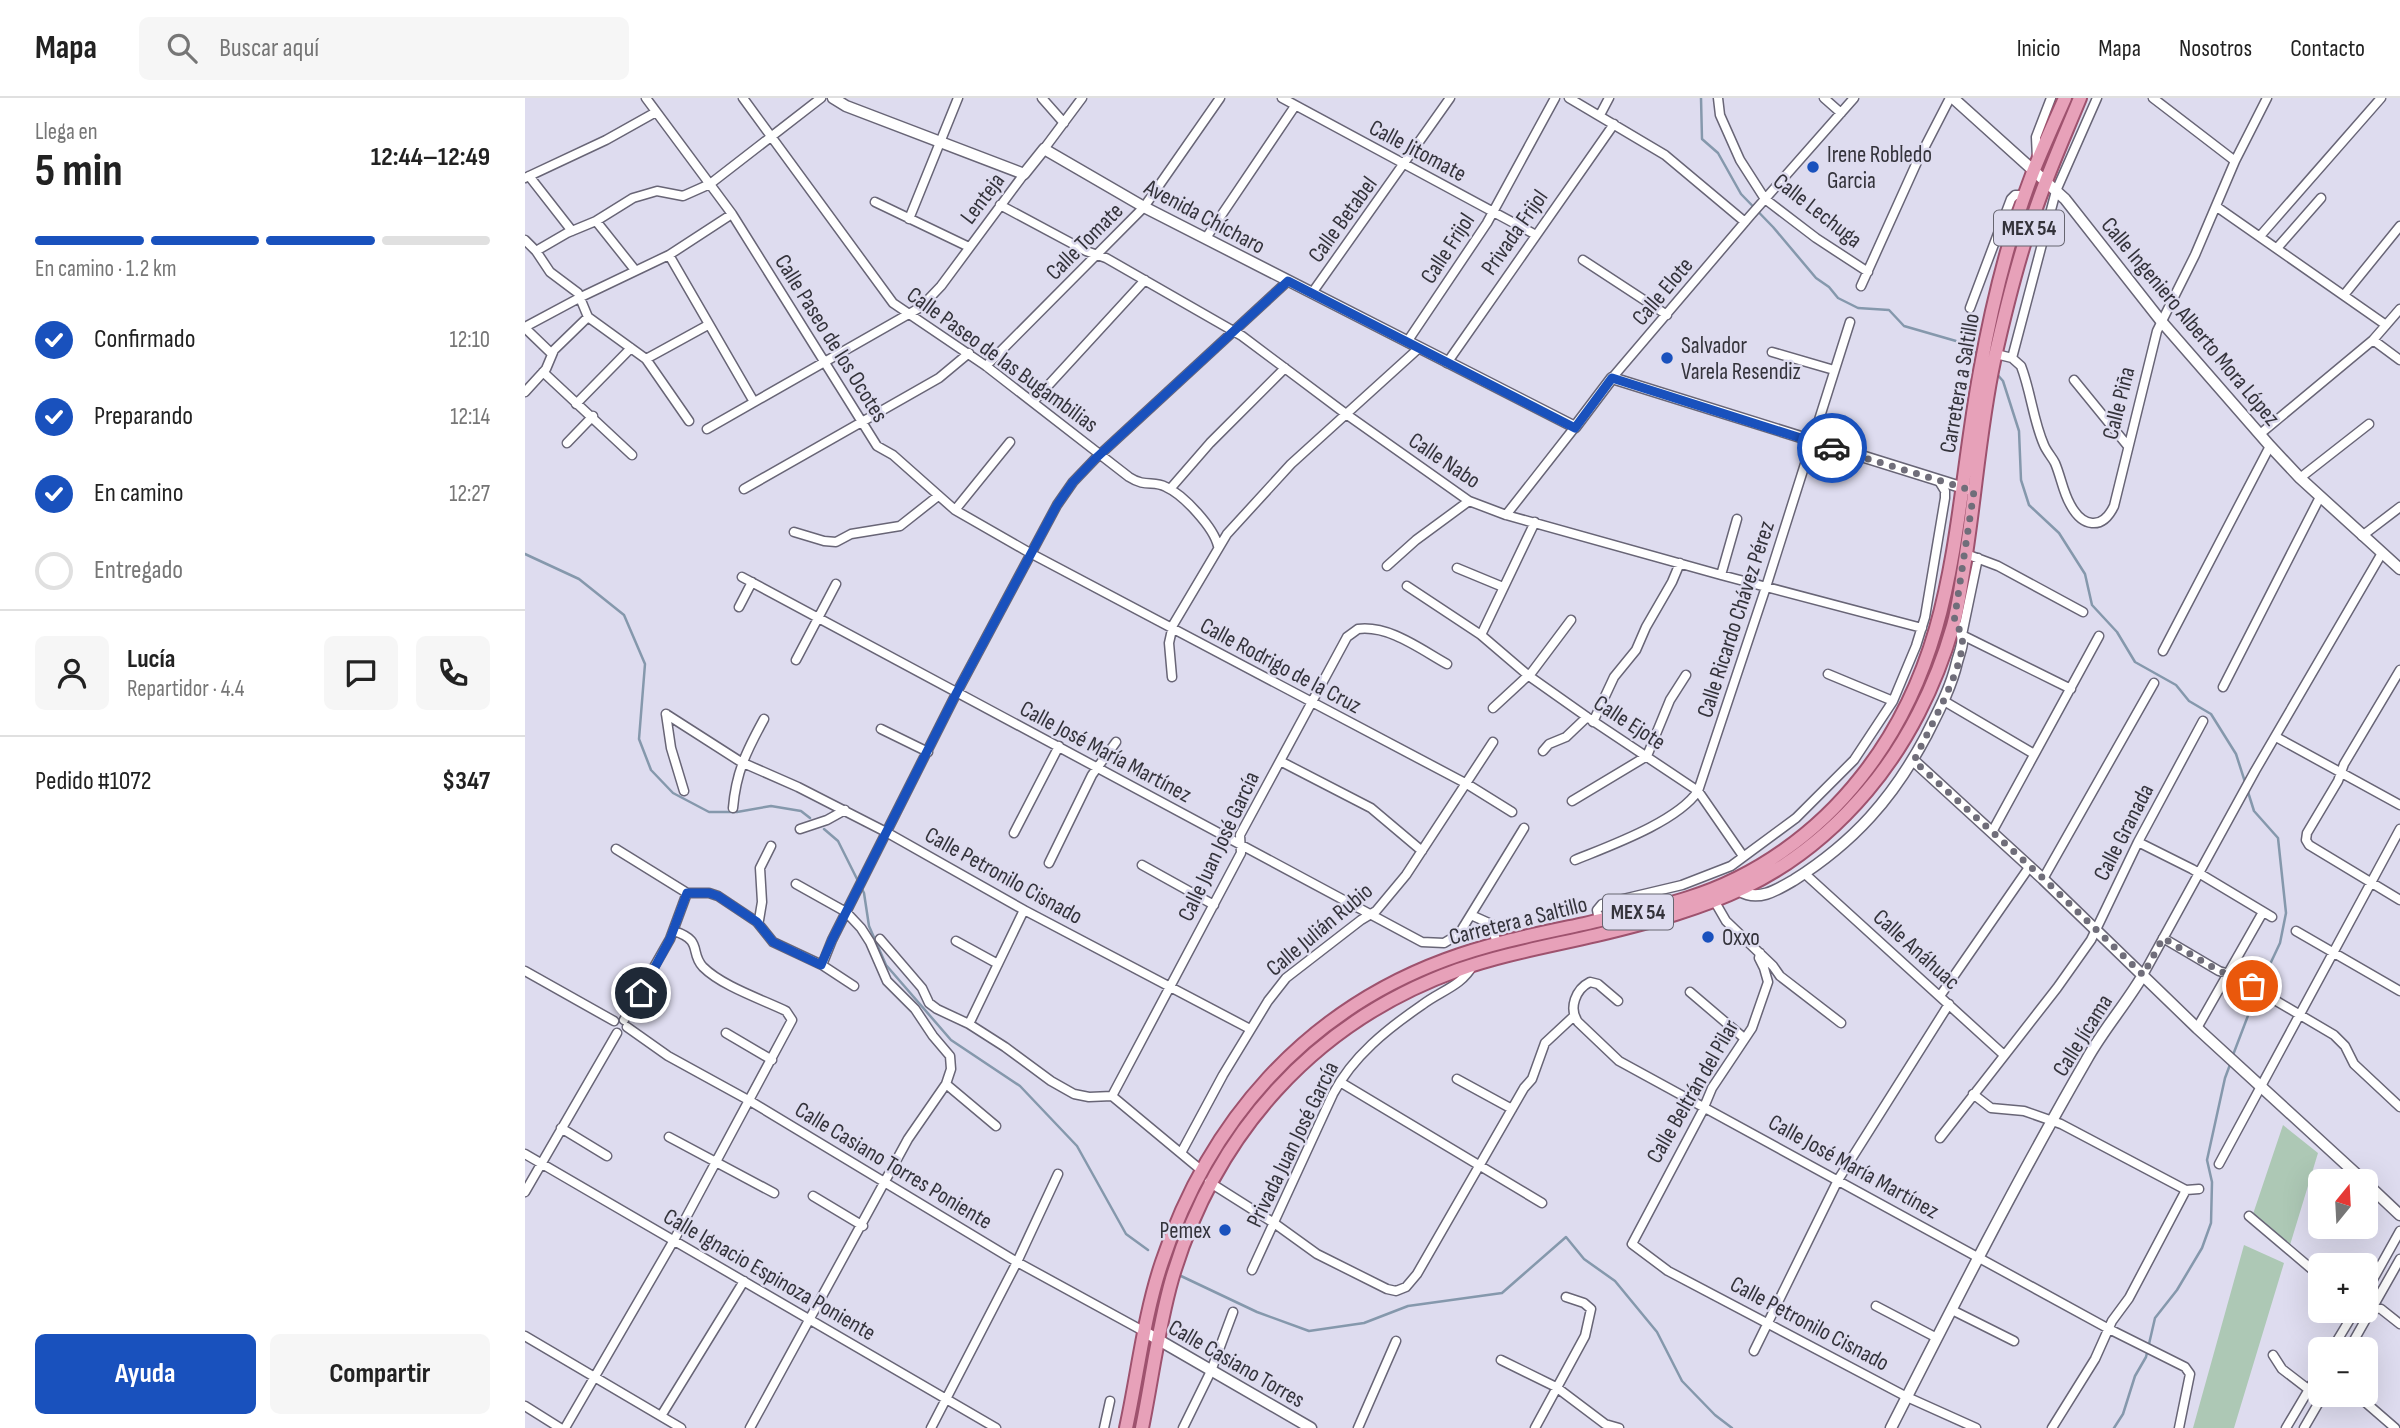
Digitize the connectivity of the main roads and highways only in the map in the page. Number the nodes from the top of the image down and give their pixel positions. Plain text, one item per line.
1 (2065, 98) edge
2 (2080, 98) edge
3 (1992, 354) junction
4 (1968, 489) junction
5 (1126, 1428) edge
6 (1142, 1428) edge

1 - 3 main road, Carretera a Saltillo / MEX 54
2 - 3 main road, Carretera a Saltillo / MEX 54
3 - 4 main road, Carretera a Saltillo / MEX 54
3 - 4 main road, Carretera a Saltillo / MEX 54
4 - 5 main road, Carretera a Saltillo / MEX 54
4 - 6 main road, Carretera a Saltillo / MEX 54

